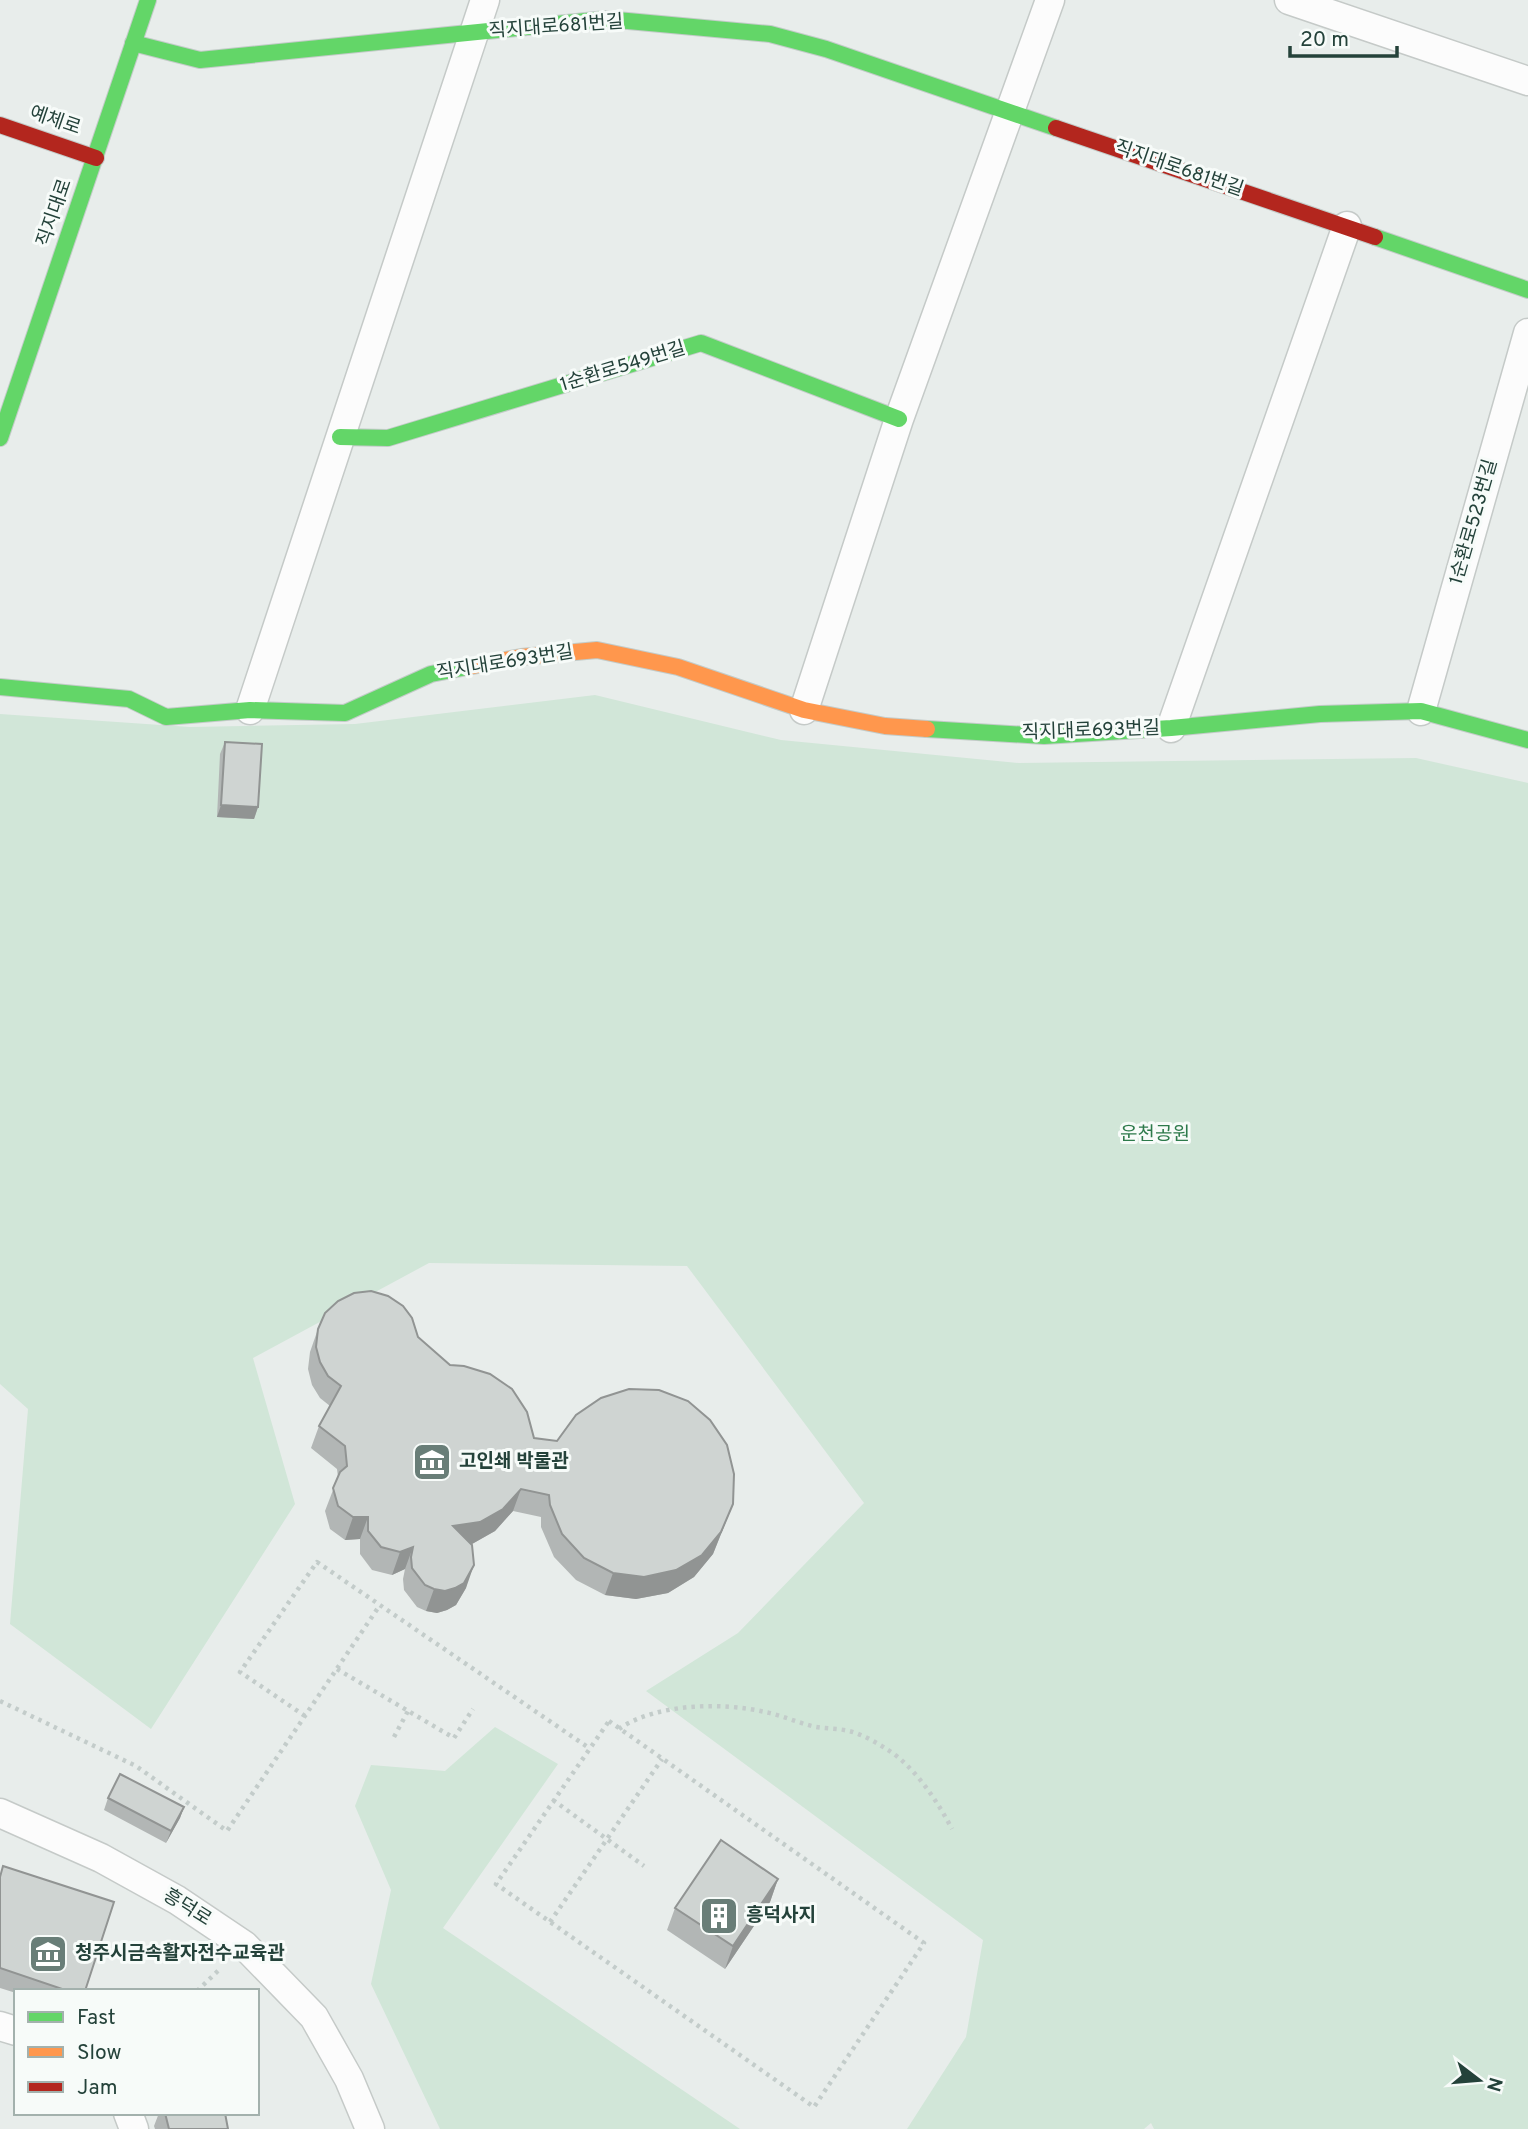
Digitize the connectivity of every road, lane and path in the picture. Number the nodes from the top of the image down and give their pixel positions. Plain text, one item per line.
1 (148, 0) edge
2 (485, 0) edge
3 (1050, 0) edge
4 (1289, 0) edge
5 (473, 33) junction
6 (133, 43) junction
7 (1528, 82) edge
8 (1011, 112) junction
9 (0, 125) edge
10 (96, 158) junction
11 (1347, 226) junction
12 (1528, 290) edge
13 (1528, 333) edge
14 (899, 419) junction
15 (340, 437) junction
16 (0, 438) edge
17 (0, 687) edge
18 (250, 710) junction
19 (803, 710) junction
20 (1421, 711) junction
21 (1171, 728) junction
22 (1528, 740) edge
23 (380, 1605) junction
24 (337, 1669) junction
25 (0, 1701) edge
26 (473, 1709) dead end
27 (408, 1711) junction
28 (305, 1716) junction
29 (619, 1729) junction
30 (394, 1737) dead end
31 (589, 1748) junction
32 (662, 1759) junction
33 (553, 1800) junction
34 (0, 1813) edge
35 (952, 1829) dead end
36 (607, 1839) junction
37 (644, 1866) dead end
38 (550, 1922) junction
39 (370, 2129) edge

1 - 6 street, 직지대로
2 - 5 street
3 - 8 street
4 - 7 street
5 - 6 street, 직지대로681번길
5 - 8 street, 직지대로681번길
5 - 15 street
6 - 10 street, 직지대로
8 - 11 street, 직지대로681번길
8 - 14 street
9 - 10 street, 예체로
10 - 16 street, 직지대로
11 - 12 street, 직지대로681번길
11 - 21 street, 직지대로693번길
13 - 20 street, 1순환로523번길
14 - 15 street, 1순환로549번길
14 - 19 street
15 - 18 street
17 - 18 street, 직지대로693번길
18 - 19 street, 직지대로693번길
19 - 21 street, 직지대로693번길
20 - 21 street, 직지대로693번길
20 - 22 street, 직지대로693번길
23 - 24 path
23 - 28 path
23 - 31 path
24 - 27 path
24 - 28 path
25 - 28 path
26 - 27 path
27 - 30 path
29 - 31 path
29 - 32 path
29 - 35 path
31 - 33 path
32 - 36 path
32 - 38 path
33 - 36 path
33 - 38 path
34 - 39 street, 흥덕로
36 - 37 path
36 - 38 path

